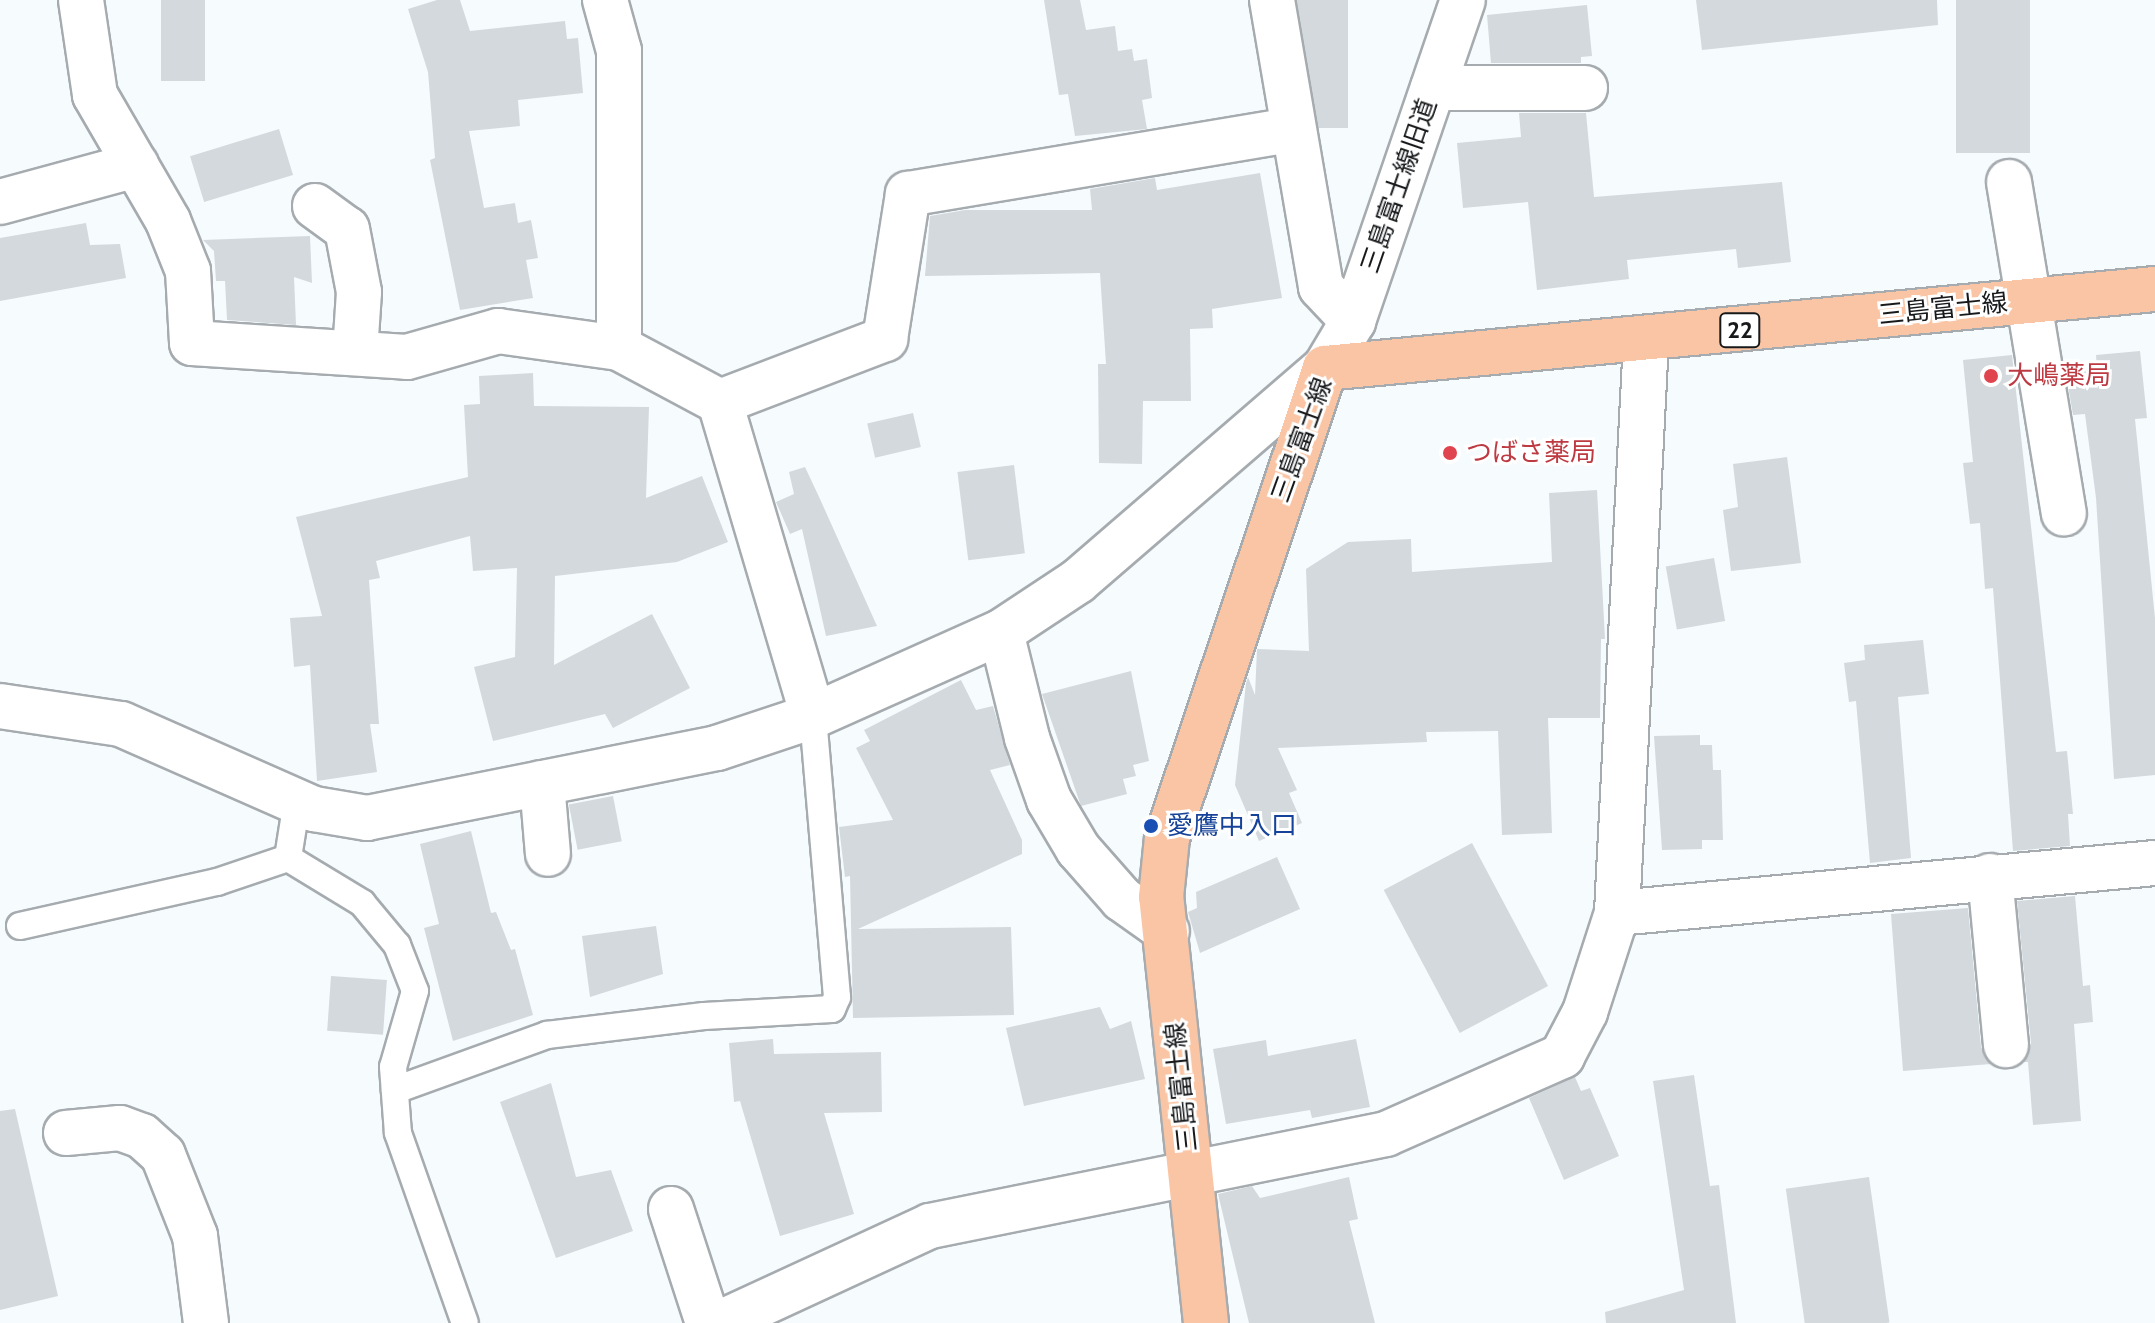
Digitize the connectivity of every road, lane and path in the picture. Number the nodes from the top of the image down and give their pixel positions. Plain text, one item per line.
1 (81, 0) edge
2 (605, 0) edge
3 (1272, 0) edge
4 (1463, 0) edge
5 (1433, 88) junction
6 (1585, 88) dead end
7 (1292, 130) junction
8 (136, 165) junction
9 (2009, 182) dead end
10 (0, 202) edge
11 (315, 206) dead end
12 (2155, 289) edge
13 (2031, 300) junction
14 (1353, 321) junction
15 (1646, 340) junction
16 (619, 348) junction
17 (355, 353) junction
18 (1325, 368) junction
19 (720, 402) junction
20 (2064, 513) dead end
21 (1001, 632) junction
22 (0, 706) edge
23 (813, 716) junction
24 (542, 783) junction
25 (297, 801) junction
26 (548, 854) dead end
27 (288, 858) junction
28 (2155, 863) edge
29 (1990, 876) junction
30 (1617, 913) junction
31 (20, 926) dead end
32 (1167, 931) junction
33 (2006, 1045) dead end
34 (395, 1090) junction
35 (66, 1133) dead end
36 (1191, 1177) junction
37 (671, 1209) dead end
38 (206, 1323) edge
39 (465, 1323) edge
40 (708, 1323) edge
41 (720, 1323) edge
42 (1206, 1323) edge

1 - 8 street
2 - 16 street
3 - 7 street
4 - 5 street, 三島富士線旧道
5 - 6 street
5 - 14 street, 三島富士線旧道
7 - 14 street
7 - 19 street
8 - 10 street
8 - 17 street
9 - 13 street
11 - 17 street
12 - 13 main road, 三島富士線 / 22
13 - 15 main road, 三島富士線 / 22
13 - 20 street
14 - 18 street, 三島富士線旧道
15 - 18 main road, 三島富士線 / 22
15 - 30 street
16 - 17 street
16 - 19 street
18 - 21 street, 三島富士線旧道
18 - 32 main road, 三島富士線
19 - 23 street
21 - 23 street, 三島富士線旧道
21 - 32 street
22 - 25 street, 三島富士線旧道
23 - 24 street, 三島富士線旧道
23 - 34 lane
24 - 25 street, 三島富士線旧道
24 - 26 street
25 - 27 lane
27 - 31 lane
27 - 34 lane
28 - 29 street
29 - 30 street
29 - 33 street
30 - 36 street
32 - 36 main road, 三島富士線
34 - 39 lane
35 - 38 street
36 - 41 street
36 - 42 main road, 三島富士線
37 - 40 street

